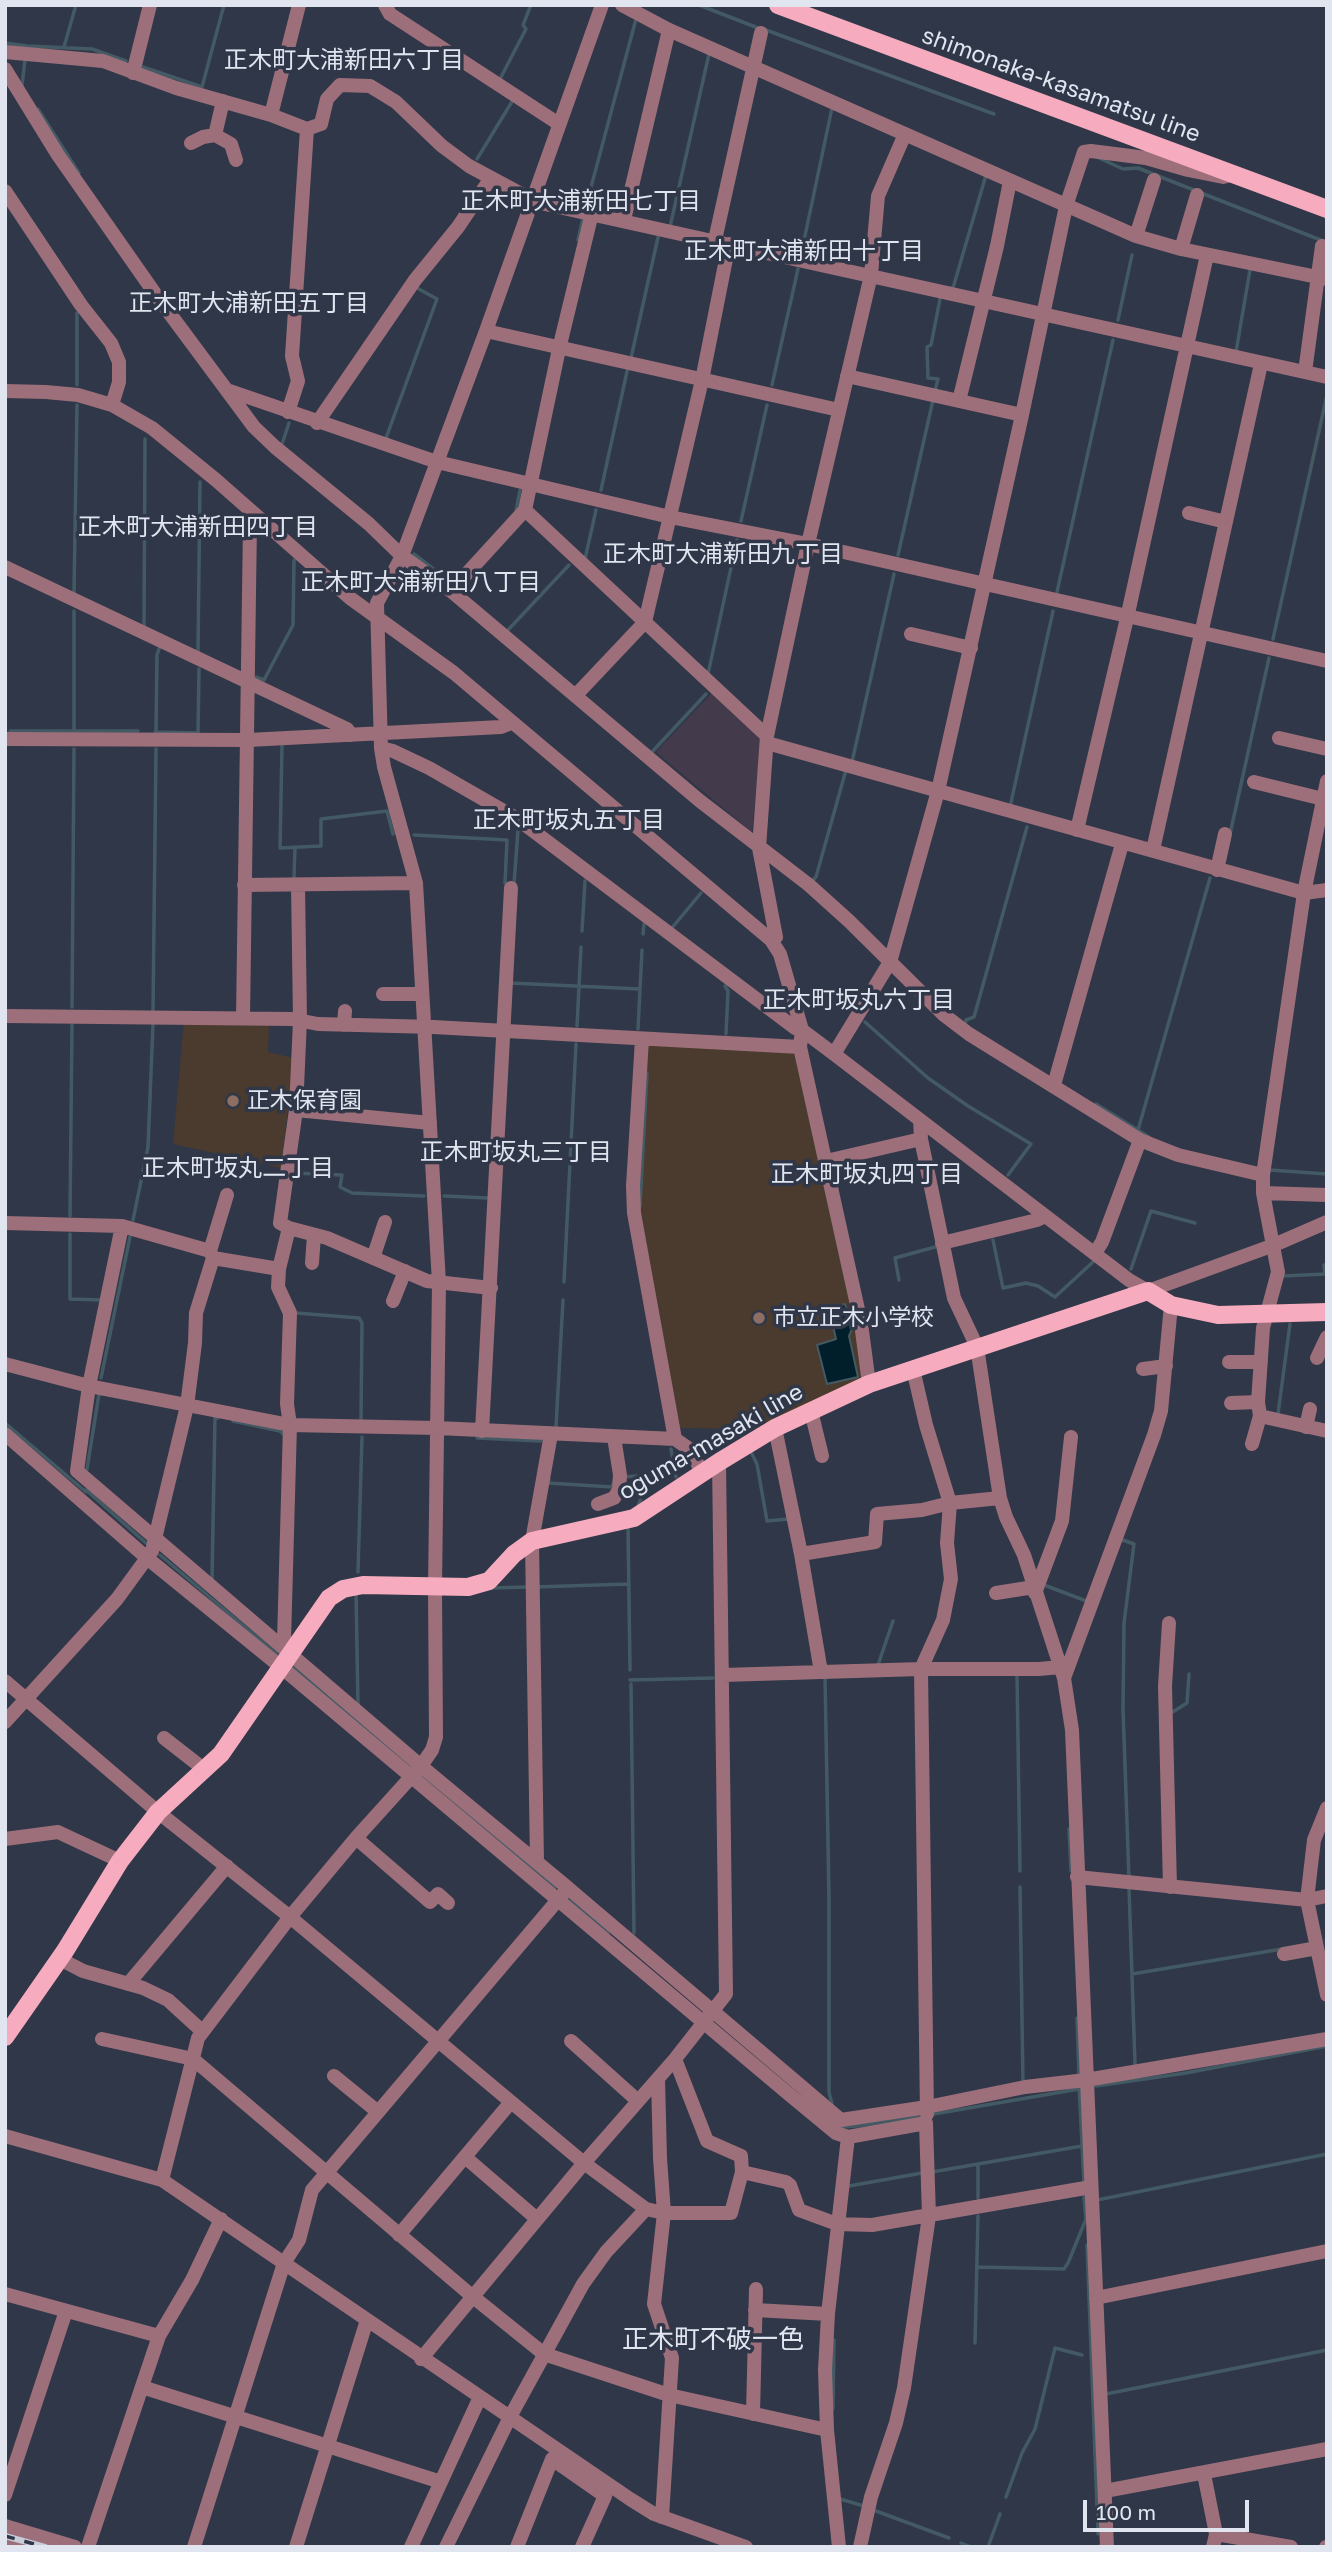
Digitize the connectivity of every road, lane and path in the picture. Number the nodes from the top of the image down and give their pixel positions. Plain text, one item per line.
1 (150, 5) edge
2 (299, 5) edge
3 (385, 5) edge
4 (603, 5) edge
5 (622, 5) edge
6 (778, 5) edge
7 (669, 30) junction
8 (761, 33) dead end
9 (5, 52) edge
10 (755, 68) junction
11 (5, 69) edge
12 (132, 73) junction
13 (223, 102) junction
14 (271, 115) junction
15 (559, 124) junction
16 (307, 129) junction
17 (905, 134) junction
18 (215, 135) junction
19 (191, 144) dead end
20 (236, 160) dead end
21 (1230, 174) junction
22 (491, 178) junction
23 (1154, 180) dead end
24 (1010, 181) junction
25 (5, 191) edge
26 (1197, 195) dead end
27 (533, 200) junction
28 (1302, 200) junction
29 (1066, 206) junction
30 (1327, 209) edge
31 (592, 213) junction
32 (624, 219) junction
33 (1327, 219) edge
34 (1136, 236) junction
35 (722, 242) junction
36 (1322, 246) dead end
37 (1181, 249) junction
38 (1207, 255) junction
39 (871, 275) junction
40 (1322, 278) edge
41 (983, 300) junction
42 (1044, 314) junction
43 (486, 331) junction
44 (1185, 346) junction
45 (559, 349) junction
46 (1261, 364) junction
47 (1305, 372) junction
48 (847, 376) junction
49 (1327, 377) edge
50 (702, 380) junction
51 (5, 391) edge
52 (230, 391) junction
53 (959, 401) junction
54 (112, 405) junction
55 (839, 410) junction
56 (288, 412) junction
57 (1022, 415) junction
58 (317, 423) junction
59 (437, 462) junction
60 (529, 484) junction
61 (525, 510) junction
62 (1189, 513) dead end
63 (254, 514) junction
64 (670, 517) junction
65 (1226, 522) junction
66 (808, 544) junction
67 (402, 556) junction
68 (5, 567) edge
69 (985, 584) junction
70 (451, 591) junction
71 (375, 617) junction
72 (1127, 618) junction
73 (645, 622) junction
74 (911, 634) dead end
75 (1201, 634) junction
76 (971, 648) junction
77 (1327, 661) edge
78 (250, 683) junction
79 (576, 695) junction
80 (511, 723) junction
81 (380, 733) junction
82 (351, 735) junction
83 (1279, 738) dead end
84 (5, 739) edge
85 (248, 740) junction
86 (767, 740) junction
87 (381, 748) junction
88 (1327, 749) edge
89 (1327, 781) edge
90 (1254, 782) dead end
91 (938, 791) junction
92 (1323, 799) junction
93 (1077, 830) junction
94 (1225, 834) dead end
95 (1122, 844) junction
96 (759, 848) junction
97 (1153, 850) junction
98 (1217, 870) junction
99 (416, 883) junction
100 (244, 885) junction
101 (298, 885) junction
102 (511, 888) dead end
103 (1327, 890) edge
104 (1304, 893) junction
105 (771, 940) junction
106 (890, 962) junction
107 (422, 994) junction
108 (383, 995) dead end
109 (5, 1016) edge
110 (243, 1018) junction
111 (300, 1020) junction
112 (424, 1027) junction
113 (504, 1030) junction
114 (803, 1030) junction
115 (642, 1039) junction
116 (800, 1047) junction
117 (834, 1054) junction
118 (1054, 1085) junction
119 (296, 1110) junction
120 (920, 1120) junction
121 (430, 1123) junction
122 (921, 1139) junction
123 (1140, 1140) junction
124 (826, 1161) junction
125 (1263, 1175) junction
126 (1264, 1193) junction
127 (227, 1195) dead end
128 (1327, 1195) edge
129 (1045, 1216) junction
130 (385, 1222) dead end
131 (1327, 1222) edge
132 (5, 1223) edge
133 (122, 1226) junction
134 (289, 1228) junction
135 (314, 1235) junction
136 (942, 1244) junction
137 (1274, 1245) junction
138 (1095, 1253) junction
139 (211, 1254) junction
140 (373, 1258) junction
141 (312, 1263) dead end
142 (279, 1269) junction
143 (405, 1272) junction
144 (439, 1283) junction
145 (491, 1288) junction
146 (1148, 1291) junction
147 (393, 1301) dead end
148 (1171, 1305) junction
149 (1327, 1312) edge
150 (1268, 1314) junction
151 (1327, 1337) edge
152 (977, 1346) junction
153 (1317, 1358) dead end
154 (1229, 1362) dead end
155 (1261, 1362) junction
156 (5, 1364) edge
157 (1166, 1366) junction
158 (913, 1369) junction
159 (1143, 1369) dead end
160 (869, 1384) junction
161 (89, 1386) junction
162 (1231, 1403) dead end
163 (187, 1406) junction
164 (1259, 1409) junction
165 (1310, 1409) dead end
166 (811, 1411) junction
167 (290, 1425) junction
168 (1306, 1427) junction
169 (437, 1428) junction
170 (775, 1428) junction
171 (482, 1431) junction
172 (1327, 1431) edge
173 (5, 1434) edge
174 (551, 1434) junction
175 (614, 1437) junction
176 (1071, 1437) dead end
177 (675, 1439) junction
178 (1252, 1444) dead end
179 (822, 1456) dead end
180 (719, 1462) junction
181 (704, 1473) junction
182 (1000, 1497) junction
183 (950, 1503) junction
184 (598, 1504) dead end
185 (155, 1541) junction
186 (532, 1541) junction
187 (801, 1554) junction
188 (147, 1558) junction
189 (435, 1587) junction
190 (1035, 1590) junction
191 (996, 1593) dead end
192 (1168, 1623) dead end
193 (286, 1660) junction
194 (921, 1669) junction
195 (821, 1671) junction
196 (1063, 1672) junction
197 (723, 1675) junction
198 (5, 1681) edge
199 (26, 1698) junction
200 (5, 1722) edge
201 (164, 1738) dead end
202 (205, 1770) junction
203 (416, 1771) junction
204 (1327, 1808) edge
205 (158, 1812) junction
206 (356, 1838) junction
207 (5, 1839) edge
208 (120, 1861) junction
209 (537, 1862) junction
210 (227, 1866) junction
211 (1077, 1877) junction
212 (1170, 1887) junction
213 (568, 1888) junction
214 (1327, 1896) edge
215 (557, 1900) junction
216 (1307, 1900) junction
217 (448, 1903) dead end
218 (290, 1917) junction
219 (1317, 1948) junction
220 (1283, 1954) dead end
221 (60, 1959) junction
222 (128, 1984) junction
223 (1327, 1995) edge
224 (709, 2018) junction
225 (202, 2031) junction
226 (5, 2037) edge
227 (103, 2039) dead end
228 (1327, 2039) edge
229 (439, 2041) junction
230 (571, 2041) dead end
231 (193, 2059) junction
232 (675, 2059) junction
233 (334, 2076) dead end
234 (658, 2079) junction
235 (1086, 2080) junction
236 (638, 2101) junction
237 (511, 2102) junction
238 (927, 2107) junction
239 (378, 2112) junction
240 (926, 2123) junction
241 (5, 2136) edge
242 (848, 2137) junction
243 (464, 2157) junction
244 (584, 2163) junction
245 (326, 2172) junction
246 (743, 2172) junction
247 (162, 2180) junction
248 (1091, 2187) junction
249 (646, 2209) junction
250 (664, 2213) junction
251 (929, 2216) junction
252 (220, 2219) junction
253 (537, 2219) junction
254 (837, 2224) junction
255 (399, 2235) junction
256 (1327, 2250) edge
257 (284, 2263) junction
258 (756, 2289) dead end
259 (5, 2294) edge
260 (472, 2296) junction
261 (1096, 2298) junction
262 (755, 2310) junction
263 (66, 2311) junction
264 (828, 2314) junction
265 (368, 2320) junction
266 (159, 2336) junction
267 (544, 2354) junction
268 (421, 2358) junction
269 (142, 2387) junction
270 (669, 2395) junction
271 (480, 2397) junction
272 (753, 2414) junction
273 (510, 2417) junction
274 (234, 2419) junction
275 (827, 2430) junction
276 (327, 2447) junction
277 (1327, 2449) edge
278 (1204, 2474) junction
279 (441, 2482) junction
280 (1105, 2491) junction
281 (5, 2495) edge
282 (662, 2517) junction
283 (5, 2526) edge
284 (1214, 2540) edge
285 (707, 2541) edge
286 (5, 2542) edge
287 (21, 2547) edge
288 (75, 2547) edge
289 (88, 2547) edge
290 (194, 2547) edge
291 (296, 2547) edge
292 (411, 2547) edge
293 (446, 2547) edge
294 (516, 2547) edge
295 (582, 2547) edge
296 (746, 2547) edge
297 (839, 2547) edge
298 (860, 2547) edge
299 (1107, 2547) edge
300 (1291, 2547) edge

1 - 12 street
2 - 14 street
3 - 15 street
4 - 15 street
5 - 7 street
6 - 21 main road, shimonaka-kasamatsu line
7 - 10 street
7 - 32 street
8 - 10 street
9 - 12 street
10 - 17 street
10 - 35 street
11 - 52 street
12 - 13 street
13 - 14 street
13 - 18 street
14 - 16 street
15 - 27 street
16 - 22 street
16 - 56 street
17 - 24 street
17 - 39 street
18 - 19 street
18 - 20 street
21 - 28 main road, shimonaka-kasamatsu line
21 - 29 street
22 - 27 street
22 - 58 street
23 - 34 street
24 - 29 street
24 - 41 street
25 - 54 street
26 - 37 street
27 - 31 street
27 - 43 street
28 - 30 main road, shimonaka-kasamatsu line
28 - 33 main road
29 - 34 street
29 - 42 street
31 - 32 street
31 - 45 street
32 - 35 street
34 - 37 street
35 - 39 street
35 - 50 street
36 - 40 street
37 - 38 street
38 - 40 street
38 - 44 street
39 - 41 street
39 - 48 street
40 - 47 street
41 - 42 street
41 - 53 street
42 - 44 street
42 - 57 street
43 - 45 street
43 - 59 street
44 - 46 street
44 - 72 street
45 - 50 street
45 - 60 street
46 - 47 street
46 - 65 street
47 - 49 street
48 - 53 street
48 - 55 street
50 - 55 street
50 - 64 street
51 - 54 street
52 - 56 street
52 - 67 street
53 - 57 street
54 - 63 street
55 - 66 street
56 - 58 street
57 - 69 street
58 - 59 street
59 - 60 street
59 - 67 street
60 - 61 street
60 - 64 street
61 - 70 street
61 - 73 street
62 - 65 street
63 - 71 street
63 - 78 street
64 - 66 street
64 - 73 street
65 - 75 street
66 - 69 street
66 - 86 street
67 - 70 street
67 - 71 street
68 - 78 street
69 - 72 street
69 - 76 street
70 - 79 street
71 - 80 street
71 - 81 street
72 - 75 street
72 - 93 street
73 - 79 street
73 - 86 street
74 - 76 street
75 - 77 street
75 - 97 street
76 - 91 street
78 - 82 street
78 - 85 street
79 - 96 street
80 - 81 street
80 - 105 street
81 - 82 street
81 - 87 street
82 - 85 street
83 - 88 street
84 - 85 street
85 - 100 street
86 - 91 street
86 - 96 street
87 - 99 street
87 - 114 street
89 - 92 street
90 - 92 street
91 - 93 street
91 - 106 street
92 - 104 street
93 - 95 street
94 - 98 street
95 - 97 street
95 - 118 street
96 - 105 street
96 - 106 street
97 - 98 street
98 - 104 street
99 - 101 street
99 - 107 street
100 - 101 street
100 - 110 street
101 - 111 street
102 - 113 street
103 - 104 street
104 - 125 street
105 - 114 street
106 - 117 street
106 - 118 street
107 - 108 street
107 - 112 street
109 - 110 street
110 - 111 street
111 - 112 street
111 - 119 street
112 - 113 street
112 - 121 street
113 - 115 street
113 - 145 street
114 - 116 street
114 - 117 street
115 - 116 street
115 - 177 street
116 - 124 street
117 - 120 street
118 - 123 street
119 - 121 street
119 - 134 street
120 - 122 street
120 - 129 street
121 - 144 street
122 - 124 street
122 - 136 street
123 - 125 street
123 - 138 street
124 - 160 street
125 - 126 street
126 - 128 street
126 - 137 street
127 - 139 street
129 - 136 street
129 - 138 street
130 - 140 street
131 - 137 street
132 - 133 street
133 - 139 street
133 - 161 street
134 - 135 street
134 - 142 street
135 - 140 street
135 - 141 street
136 - 152 street
137 - 146 street
137 - 150 street
138 - 146 street
139 - 142 street
139 - 163 street
140 - 143 street
142 - 167 street
143 - 144 street
143 - 147 street
144 - 145 street
144 - 169 street
145 - 171 street
146 - 148 main road
146 - 152 main road, oguma-masaki line
148 - 150 main road
148 - 157 street
149 - 150 main road
150 - 155 street
151 - 153 street
152 - 158 main road, oguma-masaki line
152 - 182 street
154 - 155 street
155 - 164 street
156 - 161 street
157 - 159 street
157 - 196 street
158 - 160 main road, oguma-masaki line
158 - 183 street
160 - 166 main road, oguma-masaki line
161 - 163 street
161 - 185 street
162 - 164 street
163 - 167 street
163 - 185 street
164 - 168 street
164 - 178 street
165 - 168 street
166 - 170 main road, oguma-masaki line
166 - 179 street
167 - 169 street
167 - 193 street
168 - 172 street
169 - 171 street
169 - 189 street
170 - 180 main road, oguma-masaki line
170 - 187 street
171 - 174 street
173 - 188 street
174 - 175 street
174 - 186 street
175 - 177 street
175 - 184 street
176 - 190 street
177 - 181 street
180 - 181 main road, oguma-masaki line
180 - 197 street
181 - 186 main road, oguma-masaki line
182 - 183 street
182 - 190 street
183 - 187 street
183 - 194 street
185 - 188 street
185 - 193 street
186 - 189 main road, oguma-masaki line
186 - 209 street
187 - 195 street
188 - 193 street
188 - 199 street
189 - 193 main road, oguma-masaki line
189 - 203 street
190 - 191 street
190 - 196 street
192 - 212 street
193 - 202 main road, oguma-masaki line
193 - 203 street
194 - 195 street
194 - 196 street
194 - 238 street
195 - 197 street
196 - 211 street
197 - 224 street
198 - 199 street
199 - 200 street
199 - 205 street
201 - 202 street
202 - 205 main road, oguma-masaki line
203 - 206 street
203 - 209 street
203 - 215 street
204 - 216 street
205 - 208 main road, oguma-masaki line
205 - 210 street
206 - 217 street
206 - 218 street
207 - 208 street
208 - 221 main road, oguma-masaki line
209 - 213 street
210 - 218 street
210 - 222 street
211 - 212 street
211 - 235 street
212 - 216 street
213 - 215 street
213 - 224 street
214 - 216 street
215 - 224 street
215 - 229 street
216 - 219 street
218 - 225 street
218 - 229 street
219 - 220 street
219 - 223 street
221 - 222 street
221 - 226 main road, oguma-masaki line
222 - 225 street
224 - 232 street
224 - 238 street
224 - 242 street
225 - 231 street
227 - 231 street
228 - 235 street
229 - 237 street
229 - 239 street
230 - 236 street
231 - 245 street
231 - 247 street
232 - 234 street
232 - 246 street
233 - 239 street
234 - 236 street
234 - 250 street
235 - 238 street
235 - 248 street
236 - 244 street
237 - 243 street
237 - 244 street
238 - 240 street
239 - 245 street
240 - 242 street
240 - 251 street
241 - 247 street
242 - 254 street
243 - 253 street
243 - 255 street
244 - 249 street
244 - 253 street
245 - 255 street
245 - 257 street
246 - 250 street
246 - 254 street
247 - 252 street
248 - 251 street
248 - 261 street
249 - 250 street
249 - 267 street
250 - 270 street
251 - 254 street
251 - 298 street
252 - 257 street
252 - 266 street
253 - 260 street
254 - 264 street
255 - 260 street
256 - 261 street
257 - 265 street
257 - 274 street
258 - 262 street
259 - 263 street
260 - 267 street
260 - 268 street
261 - 280 street
262 - 264 street
262 - 272 street
263 - 266 street
263 - 281 street
264 - 275 street
265 - 268 street
265 - 276 street
266 - 269 street
267 - 270 street
267 - 273 street
268 - 271 street
269 - 274 street
269 - 289 street
270 - 272 street
270 - 282 street
271 - 273 street
271 - 279 street
272 - 275 street
273 - 282 street
273 - 293 street
274 - 276 street
274 - 290 street
275 - 297 street
276 - 279 street
276 - 291 street
277 - 278 street
278 - 280 street
278 - 284 street
279 - 292 street
280 - 299 street
282 - 285 street
283 - 288 street
284 - 300 street
285 - 296 street
286 - 287 street
294 - 295 street

